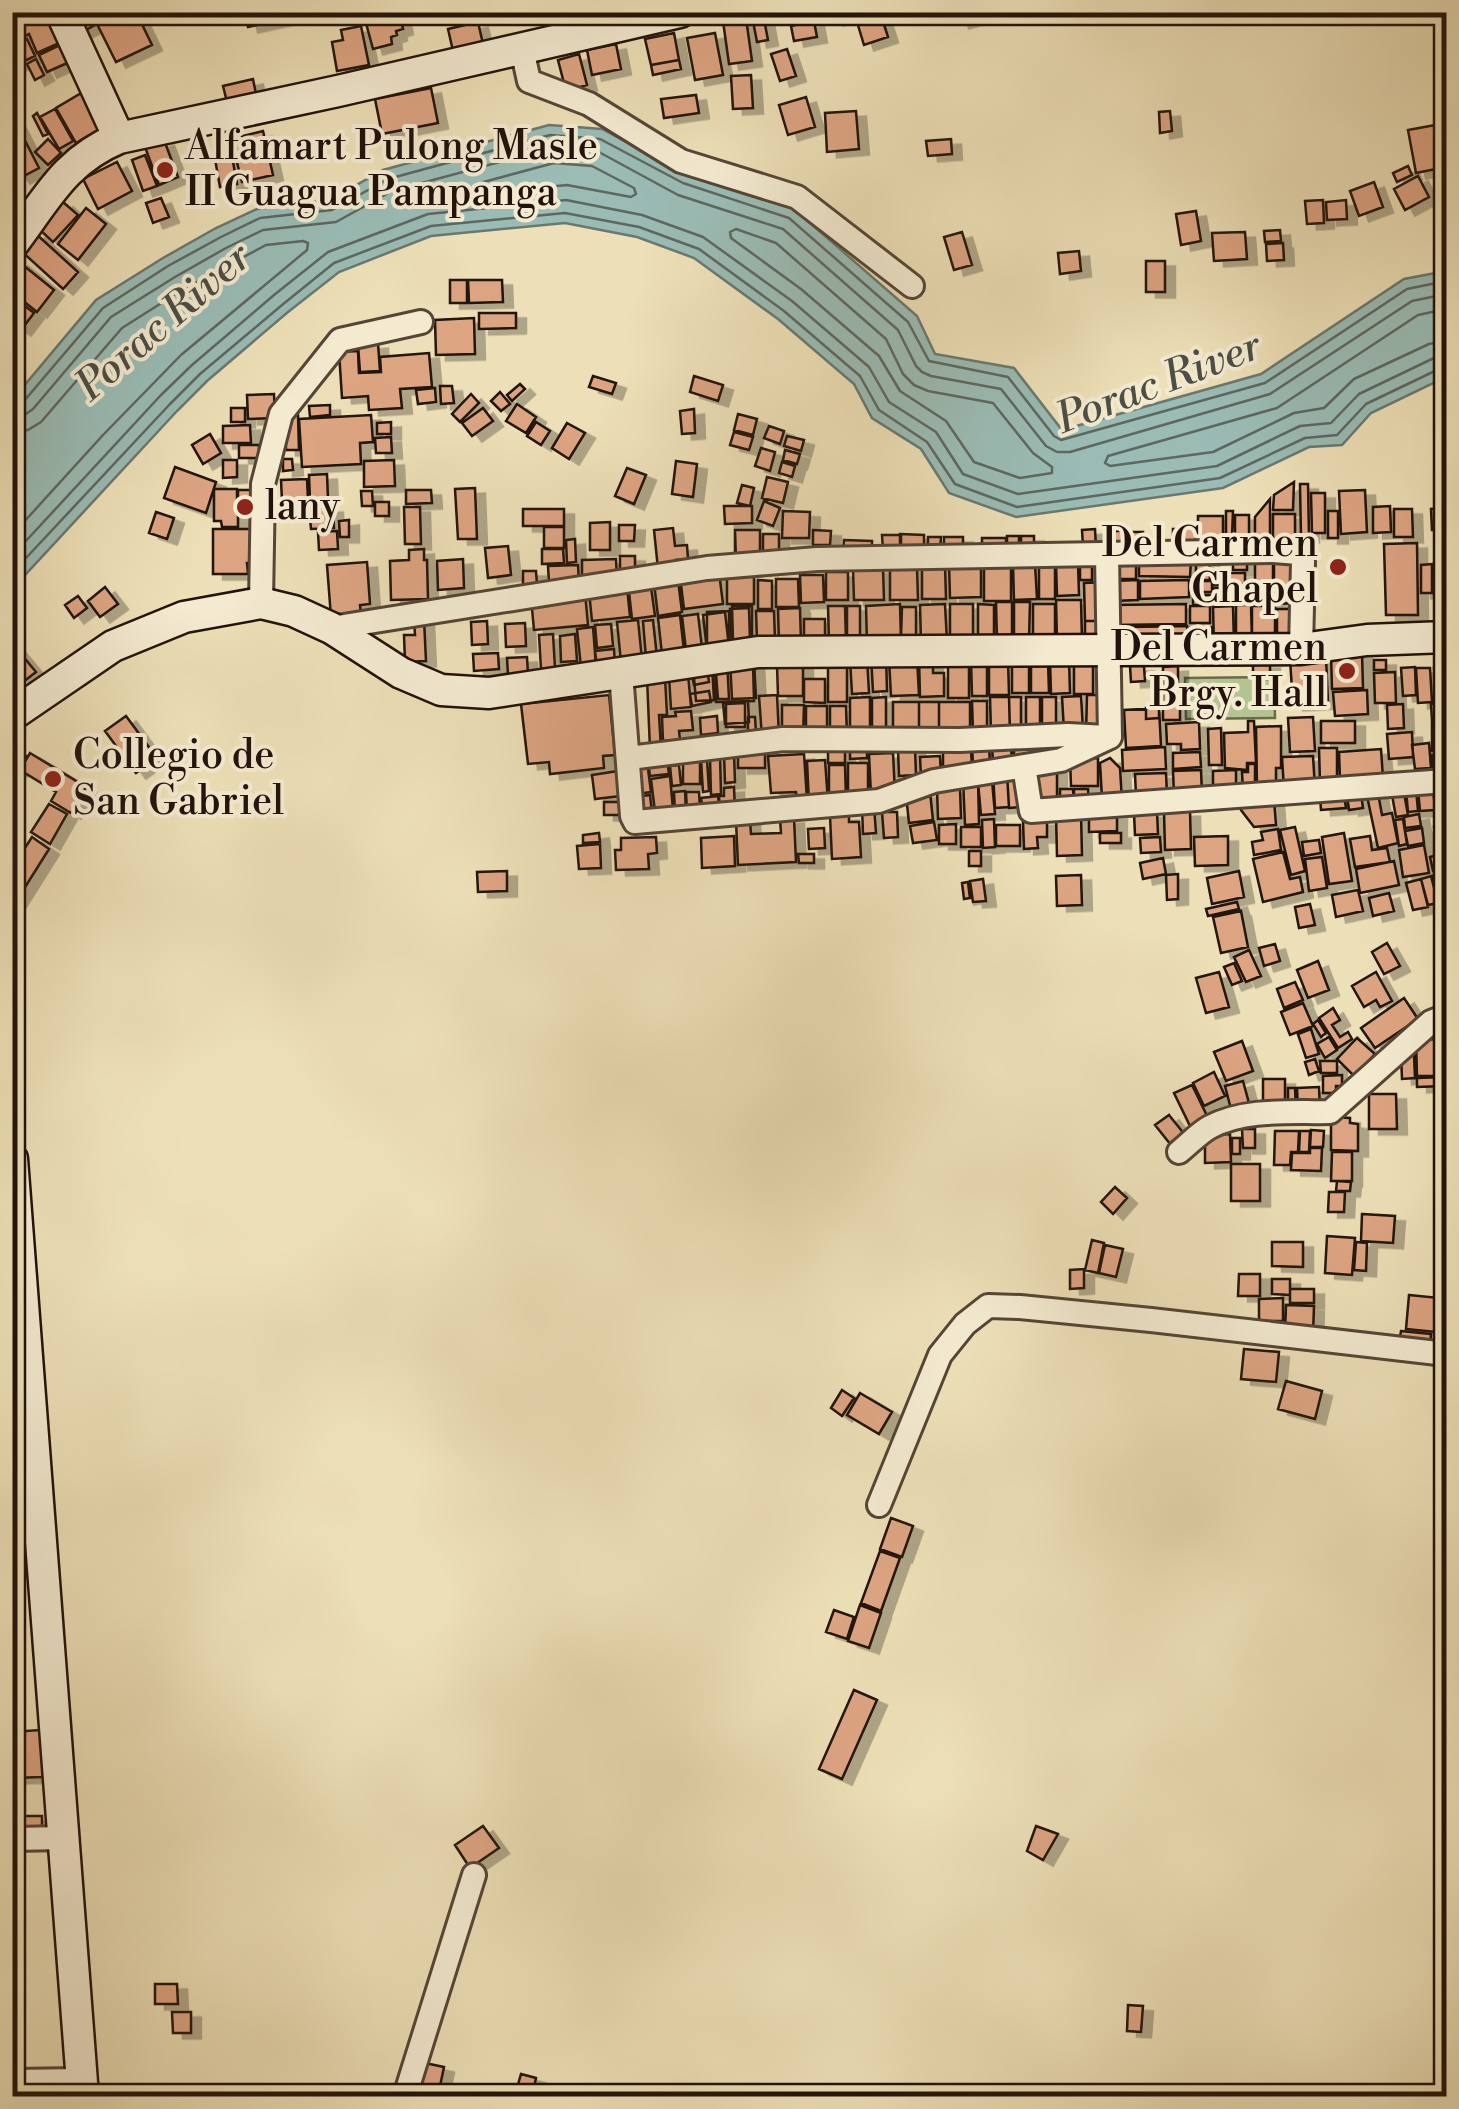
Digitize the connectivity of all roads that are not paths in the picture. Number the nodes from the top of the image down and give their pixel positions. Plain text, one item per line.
1 (61, 12) edge
2 (680, 12) edge
3 (522, 49) junction
4 (119, 138) junction
5 (12, 245) edge
6 (912, 286) dead end
7 (421, 322) dead end
8 (1107, 554) junction
9 (260, 604) junction
10 (331, 628) junction
11 (1446, 637) edge
12 (1301, 649) junction
13 (1110, 650) junction
14 (621, 673) junction
15 (12, 715) edge
16 (1110, 737) junction
17 (628, 758) junction
18 (1024, 766) junction
19 (1446, 780) edge
20 (1446, 1016) edge
21 (1178, 1152) dead end
22 (12, 1159) edge
23 (1446, 1354) edge
24 (879, 1505) dead end
25 (64, 1838) junction
26 (12, 1839) edge
27 (474, 1875) dead end
28 (12, 2081) edge
29 (83, 2088) edge
30 (405, 2096) edge

1 - 4 street
2 - 3 street
3 - 4 street
3 - 6 street
4 - 5 street
7 - 9 street
8 - 10 street
8 - 12 street
8 - 13 street
9 - 10 street
9 - 15 street
10 - 14 street
11 - 12 street
12 - 13 street
13 - 14 street
13 - 16 street
14 - 17 street
16 - 17 street
16 - 18 street
17 - 18 street
18 - 19 street
20 - 21 street
22 - 25 street
23 - 24 street
25 - 26 street
25 - 29 street
27 - 30 street
28 - 29 street

